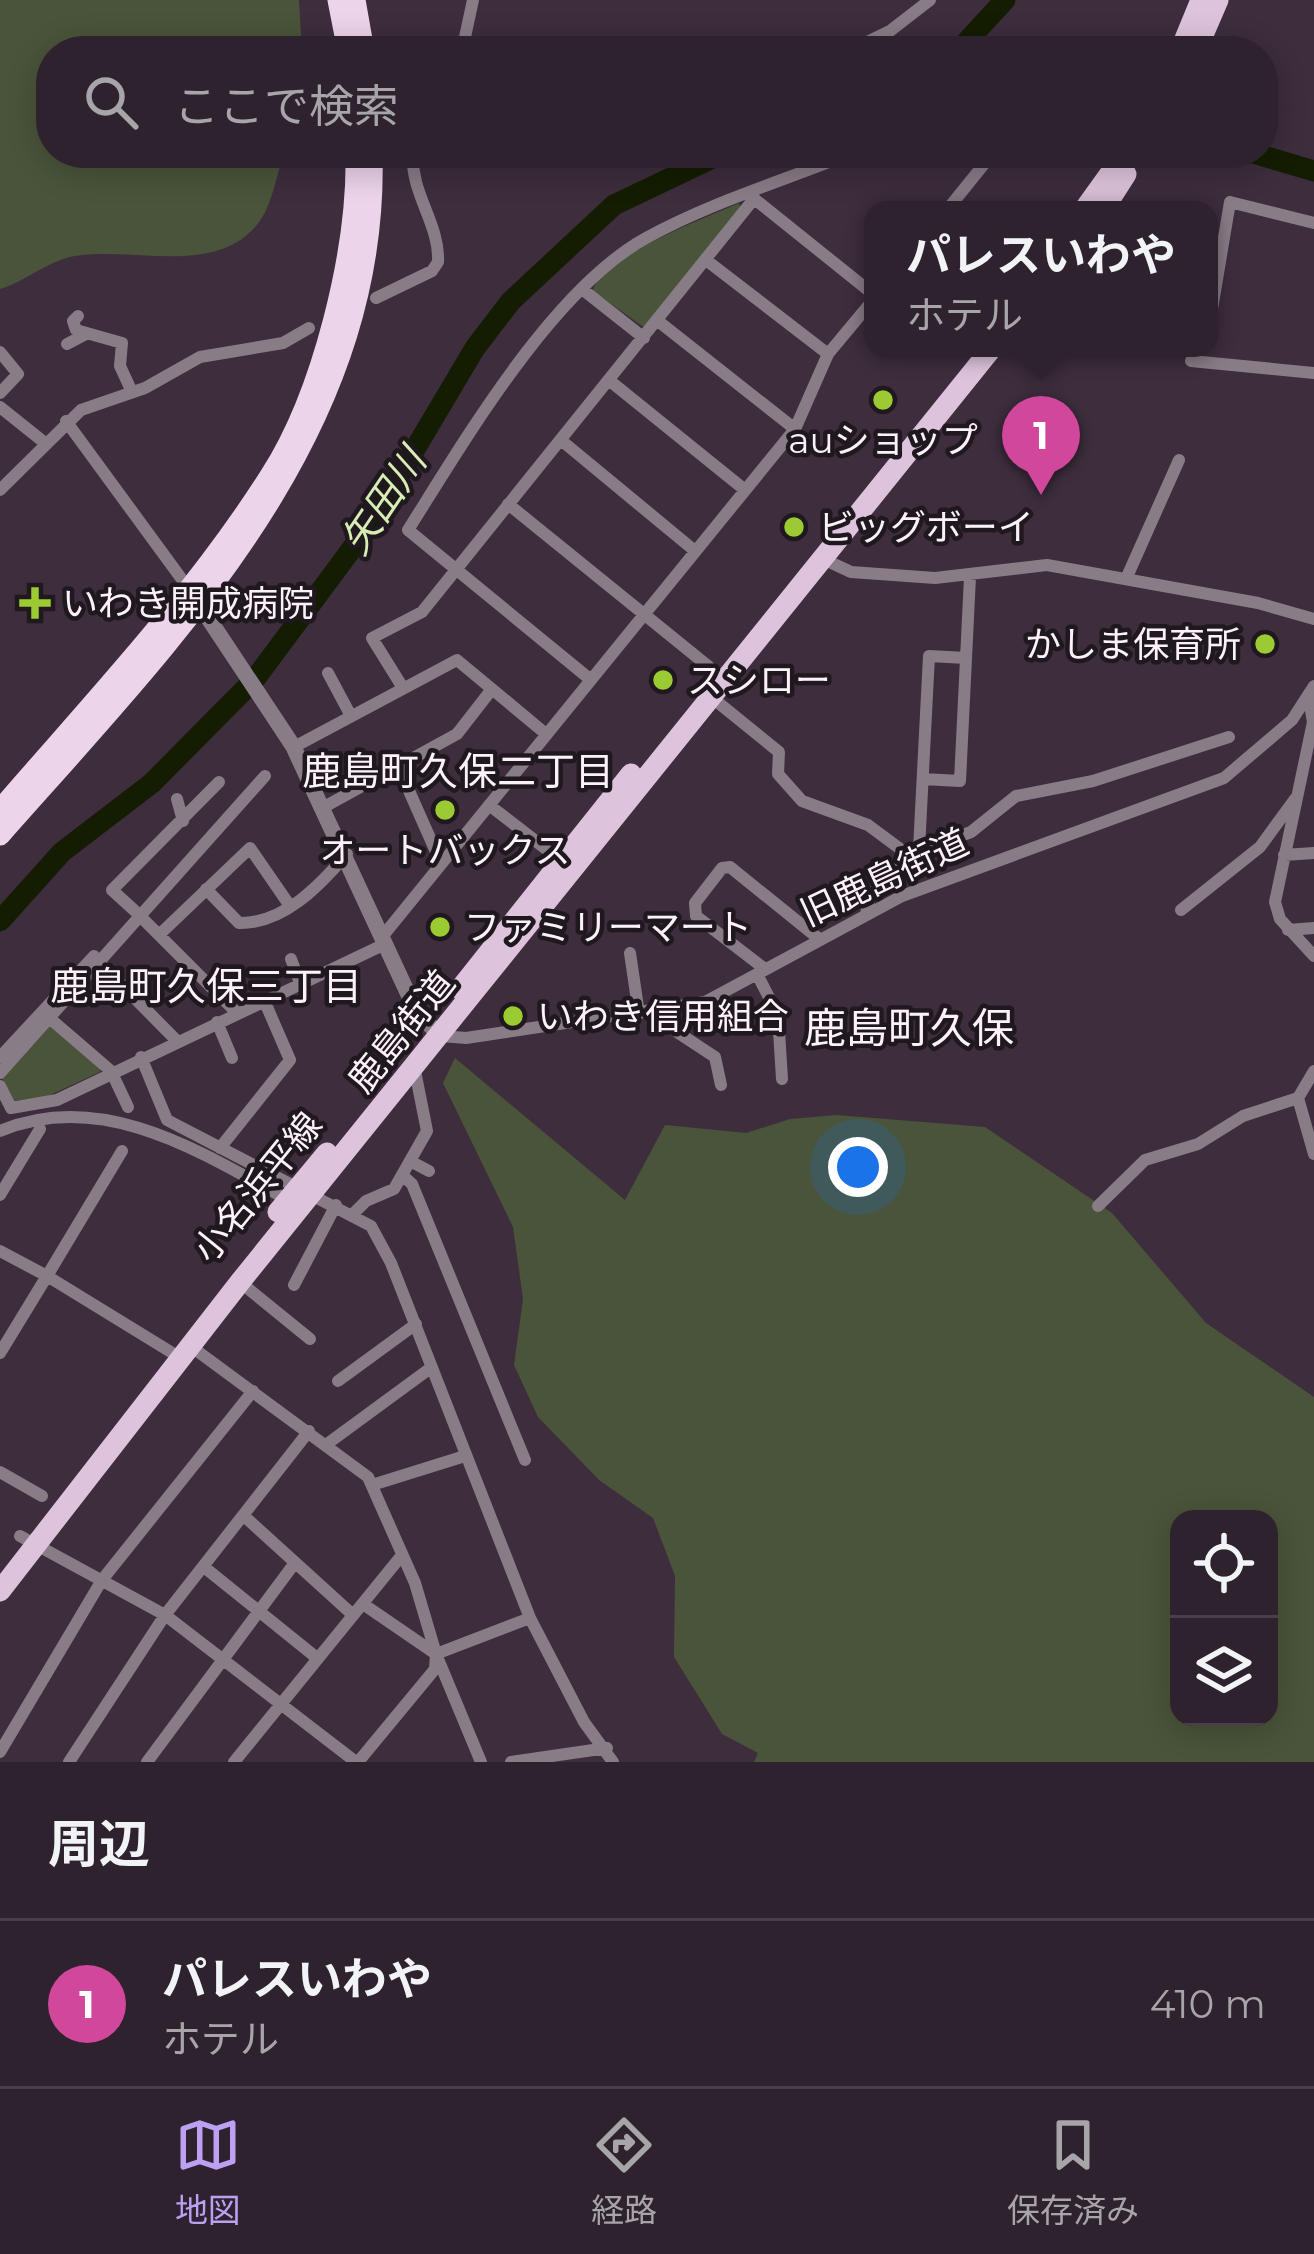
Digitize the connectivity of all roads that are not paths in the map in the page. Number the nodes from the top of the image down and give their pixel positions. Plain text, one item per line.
1 (338, 0) edge
2 (355, 0) edge
3 (473, 0) edge
4 (930, 0) edge
5 (1202, 0) edge
6 (1218, 0) edge
7 (345, 36) edge
8 (361, 36) edge
9 (465, 36) edge
10 (880, 36) edge
11 (1186, 36) edge
12 (1202, 36) edge
13 (355, 168) edge
14 (371, 168) edge
15 (413, 168) edge
16 (817, 168) edge
17 (981, 168) edge
18 (1114, 168) edge
19 (1130, 168) edge
20 (751, 196) junction
21 (953, 201) edge
22 (1090, 201) edge
23 (1109, 201) edge
24 (1314, 223) edge
25 (706, 260) junction
26 (1218, 273) edge
27 (582, 289) junction
28 (864, 290) edge
29 (376, 298) dead end
30 (864, 308) edge
31 (78, 316) dead end
32 (658, 321) junction
33 (309, 328) dead end
34 (86, 334) junction
35 (644, 338) junction
36 (67, 344) dead end
37 (0, 352) edge
38 (828, 354) junction
39 (969, 357) edge
40 (985, 357) edge
41 (1191, 361) dead end
42 (1314, 373) edge
43 (610, 381) junction
44 (132, 392) junction
45 (0, 394) edge
46 (0, 407) edge
47 (66, 421) junction
48 (795, 429) junction
49 (562, 441) junction
50 (45, 443) junction
51 (1179, 460) dead end
52 (0, 490) edge
53 (746, 490) junction
54 (508, 504) junction
55 (695, 551) junction
56 (821, 558) junction
57 (456, 570) junction
58 (970, 577) junction
59 (1126, 579) junction
60 (195, 598) junction
61 (644, 614) junction
62 (1314, 619) edge
63 (966, 658) junction
64 (328, 673) dead end
65 (591, 680) junction
66 (716, 683) junction
67 (403, 688) junction
68 (492, 689) junction
69 (1311, 693) edge
70 (352, 716) junction
71 (546, 734) junction
72 (1229, 737) dead end
73 (294, 747) junction
74 (1310, 748) edge
75 (398, 766) junction
76 (265, 776) dead end
77 (923, 779) junction
78 (219, 782) dead end
79 (177, 799) dead end
80 (1295, 800) junction
81 (489, 805) junction
82 (324, 807) junction
83 (0, 810) edge
84 (183, 821) junction
85 (0, 836) edge
86 (913, 852) junction
87 (346, 854) junction
88 (1314, 854) edge
89 (1284, 855) junction
90 (559, 859) junction
91 (441, 863) junction
92 (206, 889) junction
93 (290, 906) junction
94 (1181, 910) dead end
95 (137, 914) junction
96 (866, 914) junction
97 (1314, 928) edge
98 (1288, 930) junction
99 (160, 934) junction
100 (818, 938) junction
101 (384, 941) junction
102 (630, 953) dead end
103 (1314, 956) edge
104 (96, 959) junction
105 (290, 959) dead end
106 (761, 972) junction
107 (300, 983) junction
108 (264, 1000) junction
109 (237, 1013) junction
110 (45, 1014) junction
111 (643, 1014) junction
112 (217, 1022) junction
113 (436, 1031) junction
114 (177, 1041) junction
115 (0, 1057) edge
116 (141, 1057) junction
117 (232, 1058) dead end
118 (414, 1066) junction
119 (111, 1071) junction
120 (0, 1072) edge
121 (1314, 1072) edge
122 (782, 1078) dead end
123 (721, 1085) dead end
124 (0, 1086) edge
125 (1298, 1098) junction
126 (128, 1107) dead end
127 (40, 1129) dead end
128 (0, 1131) edge
129 (220, 1148) junction
130 (122, 1151) dead end
131 (1314, 1154) edge
132 (410, 1161) junction
133 (429, 1171) dead end
134 (402, 1175) junction
135 (300, 1192) junction
136 (0, 1196) edge
137 (336, 1205) junction
138 (1098, 1206) dead end
139 (352, 1215) junction
140 (0, 1250) edge
141 (47, 1276) junction
142 (240, 1282) junction
143 (294, 1285) dead end
144 (416, 1324) junction
145 (310, 1339) dead end
146 (179, 1351) junction
147 (0, 1353) edge
148 (432, 1366) junction
149 (338, 1381) dead end
150 (253, 1391) junction
151 (309, 1431) junction
152 (327, 1444) junction
153 (465, 1456) junction
154 (525, 1460) dead end
155 (0, 1472) edge
156 (371, 1485) junction
157 (42, 1496) dead end
158 (244, 1516) junction
159 (26, 1540) junction
160 (402, 1556) junction
161 (294, 1564) junction
162 (0, 1567) edge
163 (204, 1567) junction
164 (102, 1580) junction
165 (0, 1591) edge
166 (363, 1604) junction
167 (259, 1610) junction
168 (165, 1615) junction
169 (353, 1616) junction
170 (530, 1618) junction
171 (436, 1654) junction
172 (317, 1658) junction
173 (222, 1659) junction
174 (279, 1702) junction
175 (0, 1752) edge
176 (610, 1755) edge
177 (538, 1760) edge
178 (69, 1762) edge
179 (148, 1762) edge
180 (234, 1762) edge
181 (357, 1762) edge
182 (482, 1762) edge
183 (511, 1762) edge

1 - 7 highway
2 - 8 highway
3 - 9 street
4 - 10 street
5 - 11 main road
6 - 12 main road
13 - 60 highway
14 - 60 highway
15 - 29 street
16 - 20 street
17 - 21 street
18 - 22 main road
19 - 23 main road
20 - 25 street
20 - 27 street
20 - 28 street
24 - 26 street
25 - 32 street
25 - 38 street
27 - 35 street
27 - 57 street
30 - 38 street
31 - 34 street
32 - 35 street
32 - 48 street
33 - 44 street
34 - 36 street
34 - 44 street
35 - 43 street
37 - 45 street
38 - 48 street
39 - 66 main road, 小名浜平線
40 - 56 main road, 鹿島街道
41 - 42 street
43 - 49 street
43 - 53 street
44 - 47 street
46 - 50 street
47 - 50 street
47 - 60 street
48 - 53 street
49 - 54 street
49 - 55 street
50 - 52 street
51 - 59 street
53 - 55 street
54 - 57 street
54 - 61 street
55 - 61 street
56 - 58 street
56 - 66 main road, 鹿島街道
57 - 65 street
57 - 67 street
58 - 59 street
58 - 63 street
59 - 62 street
60 - 73 street
60 - 83 highway
60 - 85 highway
61 - 65 street
61 - 66 street
63 - 77 street
63 - 77 street
64 - 70 street
65 - 71 street
66 - 86 street
66 - 90 main road, 小名浜平線
66 - 113 main road, 鹿島街道
67 - 68 street
67 - 70 street
68 - 71 street
68 - 75 street
69 - 74 street
69 - 96 street, 旧鹿島街道
70 - 73 street
71 - 81 street
72 - 86 street
73 - 82 street
74 - 80 street
75 - 82 street
75 - 91 street
76 - 95 street
77 - 86 street
78 - 84 street
79 - 84 street
80 - 89 street
80 - 94 street
81 - 90 street
81 - 91 street
82 - 87 street
84 - 95 street
86 - 96 street
87 - 93 street
87 - 101 street
88 - 89 street
89 - 98 street
90 - 113 main road, 小名浜平線
91 - 101 street
92 - 93 street
92 - 93 street
92 - 99 street
95 - 99 street
95 - 104 street
96 - 100 street, 旧鹿島街道
97 - 98 street
98 - 103 street
99 - 109 street
100 - 106 street, 旧鹿島街道
100 - 106 street
101 - 107 street
101 - 113 street
102 - 111 street
104 - 110 street
104 - 114 street
105 - 107 street
106 - 111 street, 旧鹿島街道
106 - 122 street
107 - 108 street
108 - 109 street
108 - 129 street
109 - 112 street
110 - 115 street
110 - 119 street
110 - 120 street
111 - 113 street, 旧鹿島街道
111 - 123 street
112 - 114 street
112 - 117 street
113 - 118 main road, 鹿島街道
113 - 135 main road, 小名浜平線
114 - 116 street
116 - 119 street
116 - 129 street
118 - 132 street
118 - 135 main road, 鹿島街道
119 - 124 street
119 - 126 street
121 - 125 street
125 - 131 street
125 - 138 street
127 - 136 street
128 - 135 street
129 - 135 street
130 - 141 street
132 - 133 street
132 - 134 street
134 - 139 street
134 - 154 street
135 - 137 street
135 - 142 main road, 鹿島街道
135 - 146 main road, 小名浜平線
137 - 139 street
137 - 143 street
139 - 144 street
140 - 141 street
141 - 146 street
141 - 147 street
142 - 145 street
142 - 146 main road, 鹿島街道
144 - 148 street
144 - 149 street
146 - 150 street
146 - 159 main road, 小名浜平線
148 - 152 street
148 - 153 street
150 - 151 street
150 - 164 street
151 - 152 street
151 - 158 street
152 - 156 street
153 - 156 street
153 - 170 street
155 - 157 street
156 - 160 street
158 - 161 street
158 - 163 street
159 - 162 main road, 小名浜平線
159 - 164 street
159 - 165 main road
160 - 166 street
160 - 171 street
161 - 167 street
161 - 169 street
163 - 167 street
163 - 168 street
164 - 168 street
164 - 175 street
166 - 169 street
166 - 171 street
167 - 172 street
167 - 173 street
168 - 173 street
168 - 178 street
169 - 172 street
170 - 171 street
170 - 176 street
171 - 181 street
171 - 182 street
172 - 174 street
173 - 174 street
173 - 179 street
174 - 180 street
174 - 181 street
176 - 177 street
177 - 183 street

